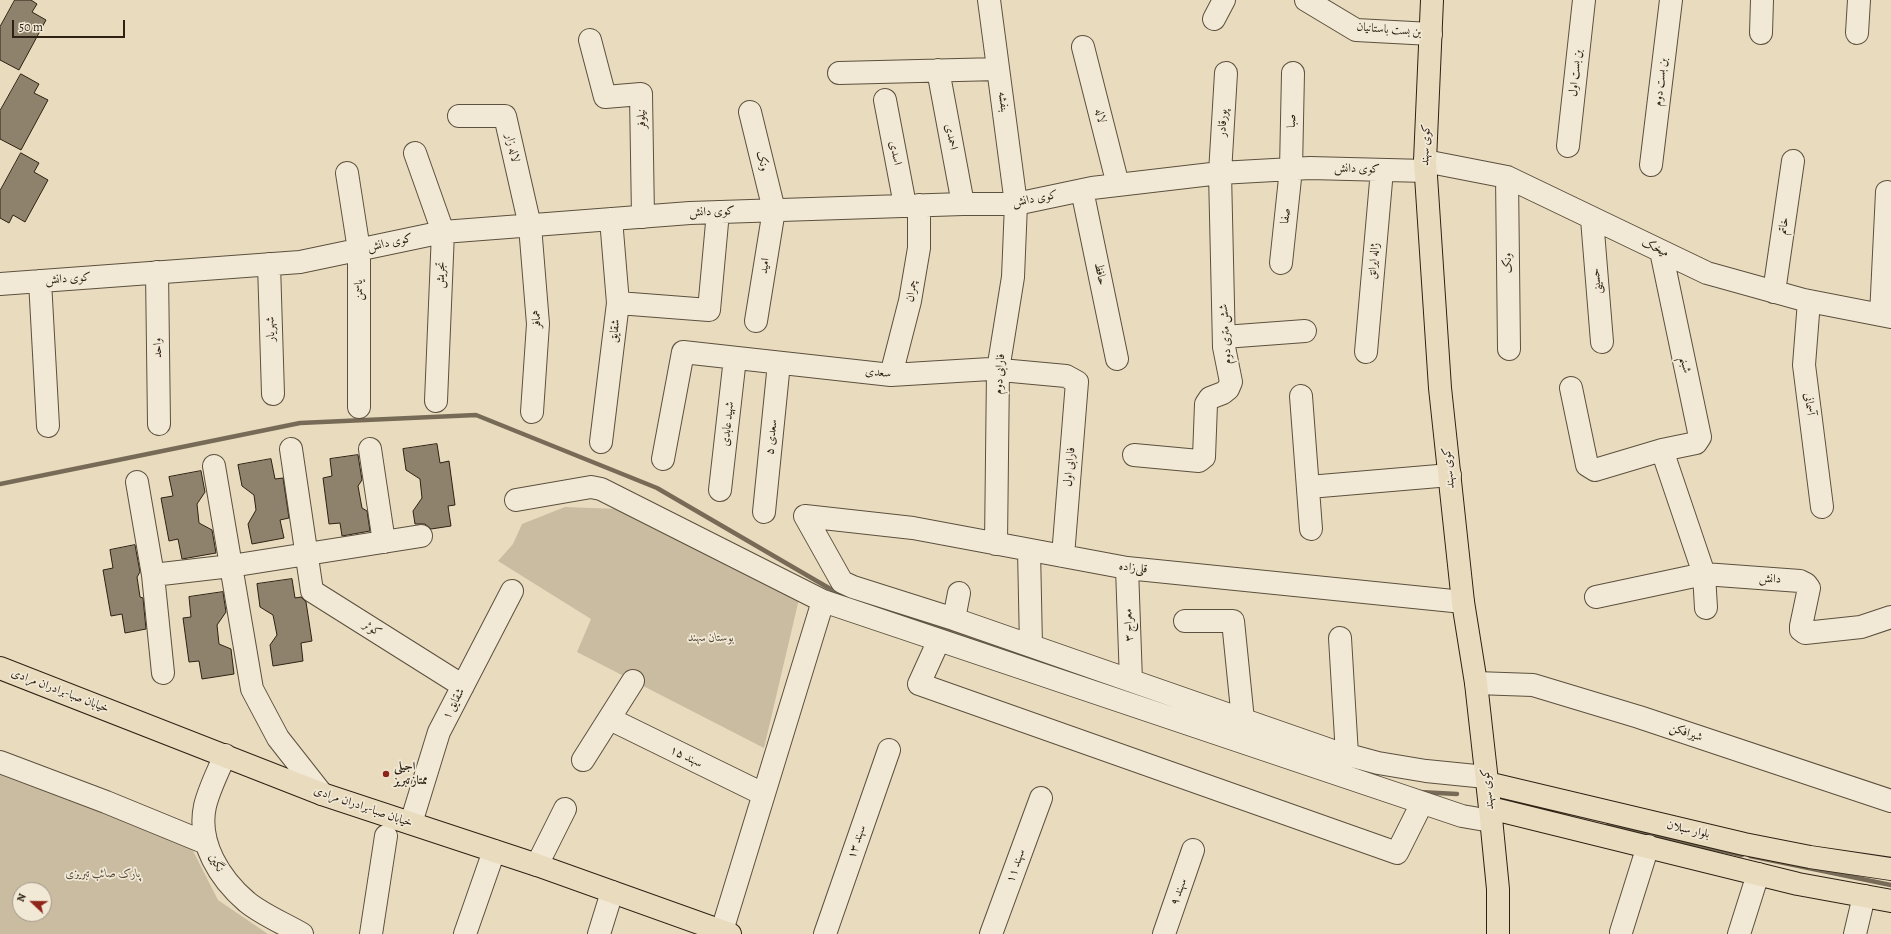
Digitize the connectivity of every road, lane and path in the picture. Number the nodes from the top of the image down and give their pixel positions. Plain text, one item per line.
1 (990, 0) edge
2 (1306, 0) edge
3 (1432, 0) edge
4 (1584, 0) edge
5 (1671, 0) edge
6 (1762, 0) edge
7 (1859, 0) edge
8 (1857, 32) dead end
9 (1761, 33) dead end
10 (1431, 34) junction
11 (590, 40) dead end
12 (1083, 47) dead end
13 (938, 70) junction
14 (998, 70) junction
15 (839, 73) dead end
16 (1226, 73) dead end
17 (1293, 73) dead end
18 (885, 100) dead end
19 (750, 112) dead end
20 (459, 116) dead end
21 (1568, 146) dead end
22 (415, 153) dead end
23 (1793, 161) dead end
24 (1651, 165) dead end
25 (1425, 166) junction
26 (1291, 169) junction
27 (1382, 170) junction
28 (1220, 172) junction
29 (347, 173) dead end
30 (1507, 178) junction
31 (1118, 185) junction
32 (1082, 190) junction
33 (1887, 192) dead end
34 (963, 204) junction
35 (1016, 204) junction
36 (912, 205) junction
37 (774, 210) junction
38 (718, 212) junction
39 (643, 217) junction
40 (611, 219) junction
41 (1592, 219) junction
42 (530, 226) junction
43 (443, 232) junction
44 (359, 250) junction
45 (1661, 251) junction
46 (1281, 262) dead end
47 (269, 264) junction
48 (157, 272) junction
49 (40, 281) junction
50 (0, 284) edge
51 (1774, 292) junction
52 (1809, 301) junction
53 (618, 303) junction
54 (1886, 316) edge
55 (756, 321) dead end
56 (1306, 331) dead end
57 (1224, 338) junction
58 (1602, 342) dead end
59 (1509, 350) dead end
60 (1366, 352) dead end
61 (735, 358) junction
62 (1117, 359) dead end
63 (779, 363) junction
64 (998, 370) junction
65 (891, 375) junction
66 (1074, 379) joint
67 (1571, 388) dead end
68 (273, 394) dead end
69 (1301, 396) dead end
70 (436, 401) dead end
71 (359, 407) dead end
72 (532, 412) dead end
73 (159, 424) dead end
74 (48, 426) dead end
75 (601, 442) dead end
76 (291, 449) dead end
77 (370, 449) dead end
78 (1662, 450) junction
79 (1134, 455) dead end
80 (663, 459) dead end
81 (214, 466) dead end
82 (1450, 475) junction
83 (137, 482) dead end
84 (1309, 487) junction
85 (720, 490) dead end
86 (516, 500) dead end
87 (1822, 507) dead end
88 (764, 512) dead end
89 (1311, 530) dead end
90 (422, 536) dead end
91 (384, 542) junction
92 (996, 544) junction
93 (1029, 550) junction
94 (308, 554) junction
95 (1063, 556) junction
96 (231, 566) junction
97 (1127, 568) junction
98 (1704, 574) junction
99 (153, 575) junction
100 (512, 591) dead end
101 (959, 593) dead end
102 (1596, 597) dead end
103 (823, 601) junction
104 (1463, 602) junction
105 (1706, 608) dead end
106 (1891, 617) edge
107 (954, 619) junction
108 (1185, 621) dead end
109 (1340, 638) dead end
110 (939, 640) junction
111 (1031, 646) junction
112 (0, 668) edge
113 (163, 673) dead end
114 (633, 680) dead end
115 (1131, 681) junction
116 (1476, 683) junction
117 (463, 686) junction
118 (610, 719) junction
119 (1243, 720) junction
120 (889, 750) dead end
121 (225, 755) junction
122 (1347, 755) junction
123 (583, 760) dead end
124 (0, 762) edge
125 (1486, 780) junction
126 (322, 794) junction
127 (763, 794) junction
128 (1041, 798) dead end
129 (1891, 801) edge
130 (1422, 803) junction
131 (565, 809) dead end
132 (1491, 814) junction
133 (411, 823) junction
134 (386, 836) dead end
135 (206, 843) junction
136 (1648, 846) junction
137 (1193, 850) dead end
138 (494, 851) junction
139 (538, 865) junction
140 (1890, 869) edge
141 (1758, 874) junction
142 (612, 892) junction
143 (1864, 896) junction
144 (1889, 901) edge
145 (1621, 932) dead end
146 (725, 933) edge
147 (302, 934) edge
148 (371, 934) edge
149 (465, 934) edge
150 (599, 934) edge
151 (825, 934) edge
152 (991, 934) edge
153 (1164, 934) edge
154 (1498, 934) edge
155 (1739, 934) edge
156 (1855, 934) edge

1 - 14 street, بنفشه
2 - 10 street, بن بست باستانیان
3 - 10 main road, کوی سهند
4 - 21 street, بن بست اول
5 - 24 street, بن بست دوم
6 - 9 street
7 - 8 street
10 - 25 main road, کوی سهند
11 - 39 street, نیلوفر
12 - 31 street, لاله
13 - 14 street
13 - 15 street
13 - 34 street, احمدی
14 - 35 street, بنفشه
16 - 28 street, پورقادر
17 - 26 street, صبا
18 - 36 street, اسدی
19 - 37 street, ونک
20 - 42 street, لاله زار
22 - 43 street, تجریش
23 - 51 street, خاتم
25 - 27 street, کوی دانش
25 - 30 street, میخک
25 - 82 main road, کوی سهند
26 - 27 street, کوی دانش
26 - 28 street, کوی دانش
26 - 46 street, صفا
27 - 60 street, ژاله ایرانق
28 - 31 street, کوی دانش
28 - 57 street, شش متری دوم
29 - 44 street, یاسمن
30 - 41 street, میخک
30 - 59 street, ونک
31 - 32 street, کوی دانش
32 - 35 street, کوی دانش
32 - 62 street, حافظ
33 - 54 street
34 - 35 street, کوی دانش
34 - 36 street, کوی دانش
35 - 64 street, فارابی دوم
36 - 37 street, کوی دانش
36 - 65 street, چمران
37 - 38 street, کوی دانش
37 - 55 street, امید
38 - 39 street, کوی دانش
38 - 53 street
39 - 40 street, کوی دانش
40 - 42 street, کوی دانش
40 - 53 street, شقایق
41 - 45 street, میخک
41 - 58 street, حسینی
42 - 43 street, کوی دانش
42 - 72 street, همافر
43 - 44 street, کوی دانش
43 - 70 street, تجریش
44 - 47 street, کوی دانش
44 - 71 street, یاسمن
45 - 51 street, میخک
45 - 78 street, شبنم
47 - 48 street, کوی دانش
47 - 68 street, شهریار
48 - 49 street, کوی دانش
48 - 73 street, واحد
49 - 50 street, کوی دانش
49 - 74 street
51 - 52 street, میخک
52 - 54 street, میخک
52 - 87 street, آسمانی
53 - 75 street, شقایق
56 - 57 street
57 - 79 street, شش متری دوم
61 - 63 street, سعدی
61 - 80 street, سعدی
61 - 85 street, شهید عابدی
63 - 65 street, سعدی
63 - 88 street, سعدی ۵
64 - 65 street, سعدی
64 - 66 street, سعدی
64 - 92 street, فارابی دوم
66 - 95 street, فارابی اول
67 - 78 street, شبنم
69 - 84 street
76 - 94 street
77 - 91 street
78 - 98 street
81 - 96 street
82 - 84 street
82 - 104 main road, کوی سهند
83 - 99 street
84 - 89 street
86 - 103 street
90 - 91 street
91 - 94 street
92 - 93 street, قلی‌زاده
92 - 107 street, قلی‌زاده
93 - 95 street, قلی‌زاده
93 - 111 street
94 - 96 street
94 - 117 street, کوثر
95 - 97 street, قلی‌زاده
96 - 99 street
96 - 126 street
97 - 104 street, قلی‌زاده
97 - 115 street, معراج ۳
98 - 102 street, دانش
98 - 105 street
98 - 106 street, دانش
99 - 113 street
100 - 117 street, شقایق ۱
101 - 107 street
103 - 110 street
103 - 127 street
104 - 116 main road, کوی سهند
107 - 111 street
108 - 119 street
109 - 122 street
110 - 130 street
110 - 130 street
111 - 115 street
112 - 121 main road, خیابان صبا-برادران مرادی
114 - 118 street
115 - 119 street
116 - 125 main road, کوی سهند
116 - 129 street, شیر‌افکن
117 - 133 street, شقایق ۱
118 - 123 street
118 - 127 street, سهند ۱۵
119 - 122 street
120 - 151 street, سهند ۱۳
121 - 126 main road, خیابان صبا-برادران مرادی
121 - 135 street, نگین
122 - 125 street
124 - 135 street
125 - 132 main road, کوی سهند
125 - 140 main road, بلوار سبلان
126 - 133 main road, خیابان صبا-برادران مرادی
127 - 146 street
128 - 152 street, سهند ۱۱
130 - 132 street
131 - 139 street
132 - 136 main road
132 - 154 main road, کوی سهند
133 - 138 main road, خیابان صبا-برادران مرادی
134 - 148 street
135 - 147 street, نگین
136 - 141 main road
136 - 145 street
137 - 153 street, سهند ۹
138 - 139 main road, خیابان صبا-برادران مرادی
138 - 149 street
139 - 142 main road, خیابان صبا-برادران مرادی
140 - 144 main road
141 - 143 main road
141 - 155 street
142 - 146 main road, خیابان صبا-برادران مرادی
142 - 150 street
143 - 144 main road
143 - 156 street

